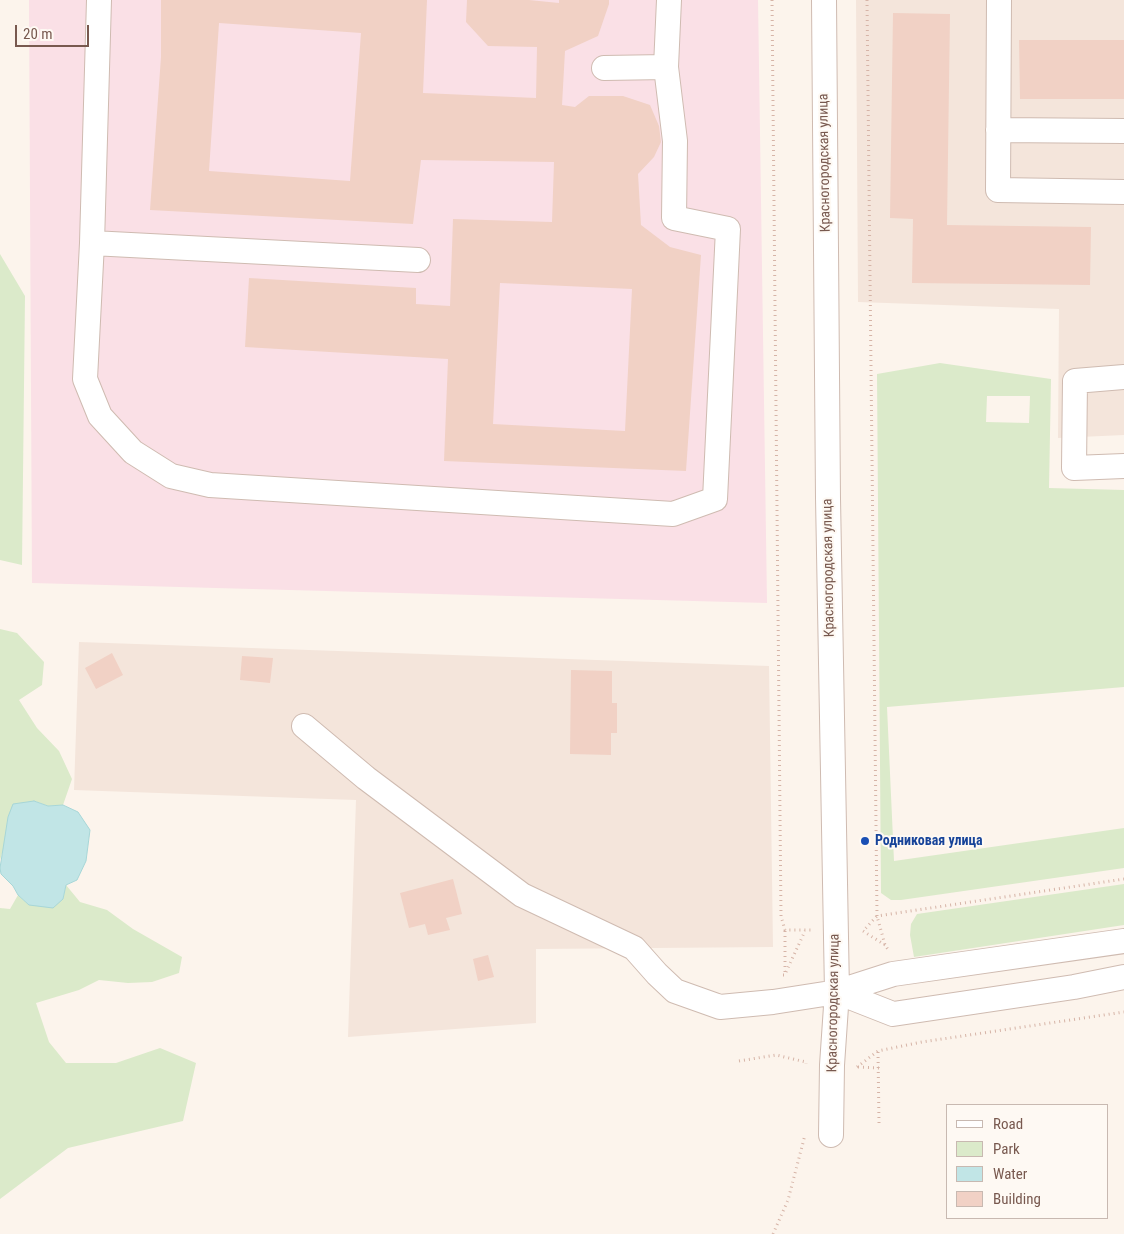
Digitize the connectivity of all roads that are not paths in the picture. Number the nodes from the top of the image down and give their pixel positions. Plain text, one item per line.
1 (99, 0) edge
2 (669, 0) edge
3 (824, 0) edge
4 (999, 0) edge
5 (666, 67) junction
6 (604, 68) dead end
7 (998, 130) junction
8 (1124, 132) edge
9 (1124, 192) edge
10 (92, 243) junction
11 (418, 260) dead end
12 (1124, 377) edge
13 (1124, 466) edge
14 (304, 726) dead end
15 (1124, 941) edge
16 (1124, 977) edge
17 (837, 992) junction
18 (831, 1135) dead end

1 - 10 street
2 - 5 street
3 - 17 street, Красногородская улица
4 - 7 street
5 - 6 street
5 - 10 street
7 - 8 street
7 - 9 street
10 - 11 street
12 - 13 street
14 - 17 street
15 - 17 street
16 - 17 street
17 - 18 street, Красногородская улица

